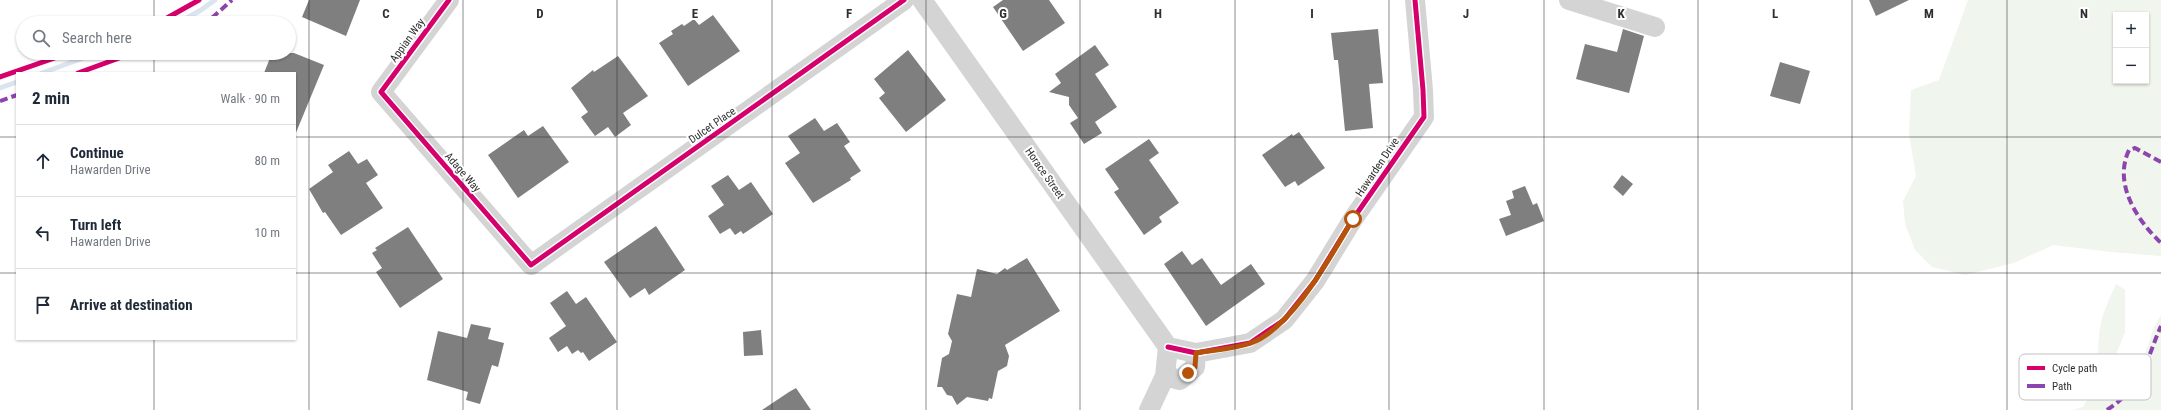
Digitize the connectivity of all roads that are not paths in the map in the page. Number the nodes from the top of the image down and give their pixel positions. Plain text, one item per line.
1 (449, 0) edge
2 (904, 0) edge
3 (922, 0) edge
4 (1415, 0) edge
5 (1569, 0) edge
6 (1655, 27) dead end
7 (381, 92) joint
8 (531, 266) joint
9 (1168, 347) junction
10 (1196, 353) junction
11 (1165, 376) junction
12 (1149, 410) edge

1 - 7 street, Appian Way
2 - 8 street, Dulcet Place
3 - 9 street, Horace Street
4 - 10 street, Hawarden Drive
5 - 6 street
7 - 8 street, Adage Way
9 - 10 street, Hawarden Drive
9 - 11 street
10 - 11 street
11 - 12 street

